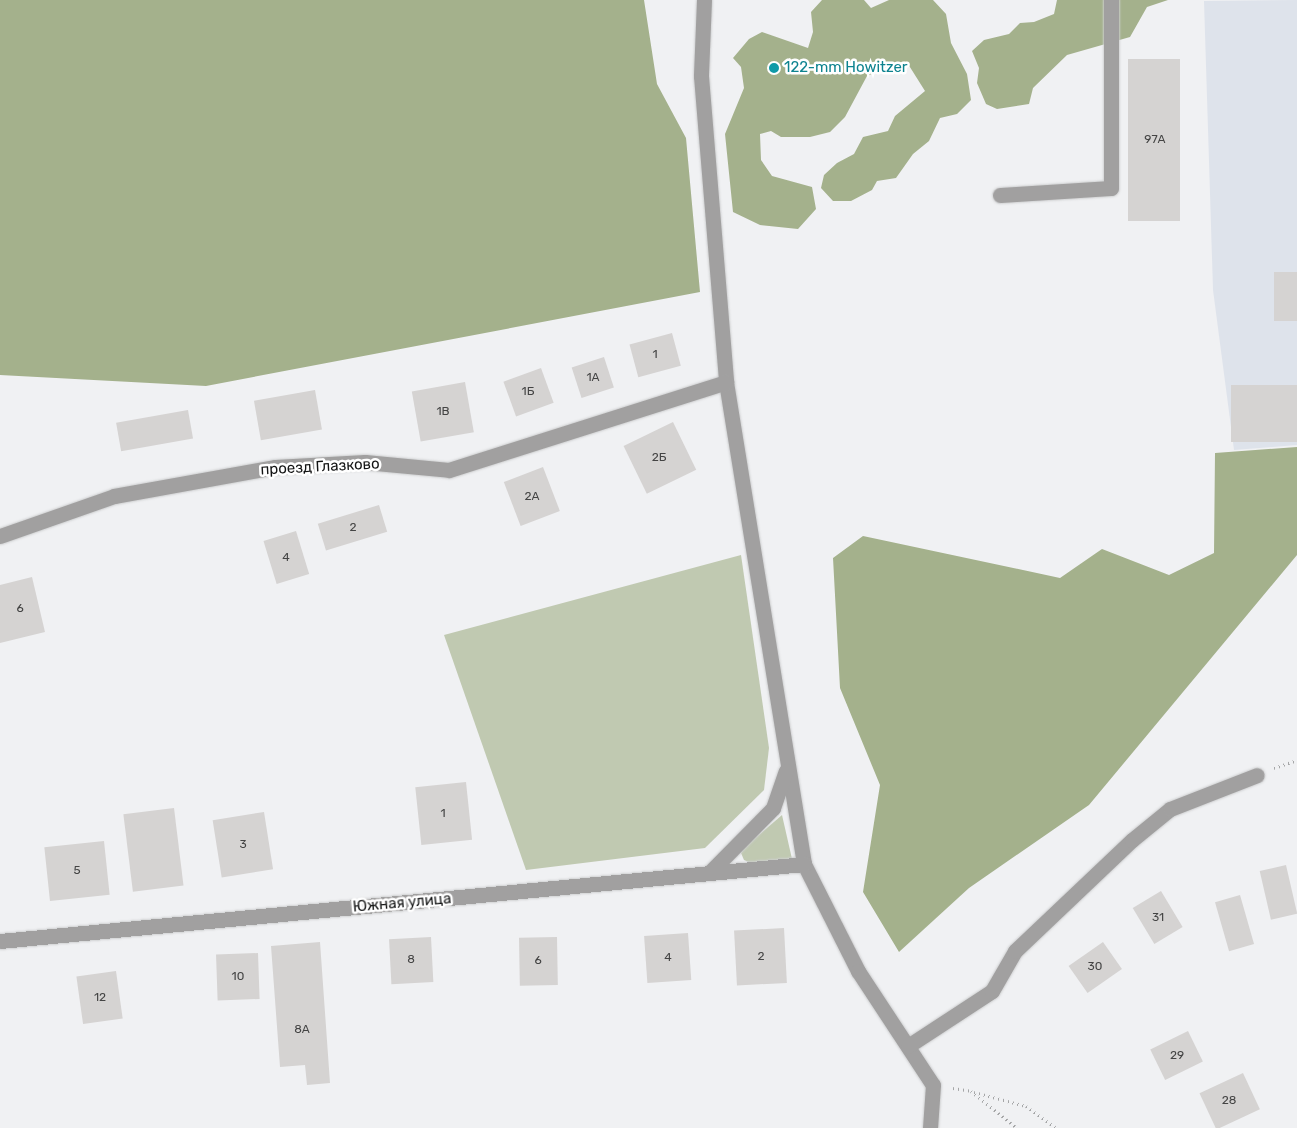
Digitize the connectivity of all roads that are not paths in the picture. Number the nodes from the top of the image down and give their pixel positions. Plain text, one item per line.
1 (704, 0) edge
2 (1111, 0) edge
3 (1000, 195) dead end
4 (726, 382) junction
5 (0, 536) edge
6 (787, 764) junction
7 (1257, 775) dead end
8 (804, 864) junction
9 (709, 873) junction
10 (0, 941) edge
11 (908, 1046) junction
12 (930, 1128) edge

1 - 4 street
2 - 3 street
4 - 5 street, проезд Глазково
4 - 6 street
6 - 8 street
6 - 9 street
7 - 11 street
8 - 9 street, Южная улица
8 - 11 street
9 - 10 street, Южная улица
11 - 12 street

